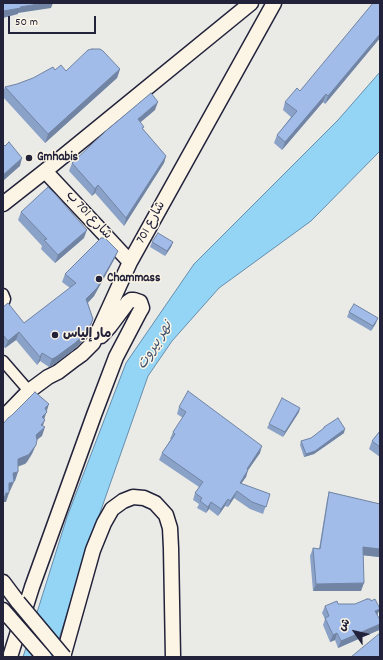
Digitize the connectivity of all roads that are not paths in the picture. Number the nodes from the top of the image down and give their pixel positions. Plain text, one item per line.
1 (251, 3) edge
2 (274, 3) edge
3 (45, 171) junction
4 (3, 204) edge
5 (130, 262) junction
6 (3, 294) edge
7 (3, 305) edge
8 (93, 343) junction
9 (3, 361) edge
10 (29, 391) junction
11 (3, 418) edge
12 (3, 582) edge
13 (6, 614) edge
14 (10, 657) edge
15 (44, 657) edge
16 (64, 657) edge
17 (174, 657) edge

1 - 3 street
2 - 5 street, شارع 701
3 - 4 street
3 - 5 street, شارع 701 ب
5 - 8 street, شارع 701
6 - 7 street
8 - 10 street, شارع 701
8 - 14 street
9 - 10 street
10 - 11 street, شارع 701
12 - 16 street, bridge
13 - 15 street, bridge
16 - 17 street

